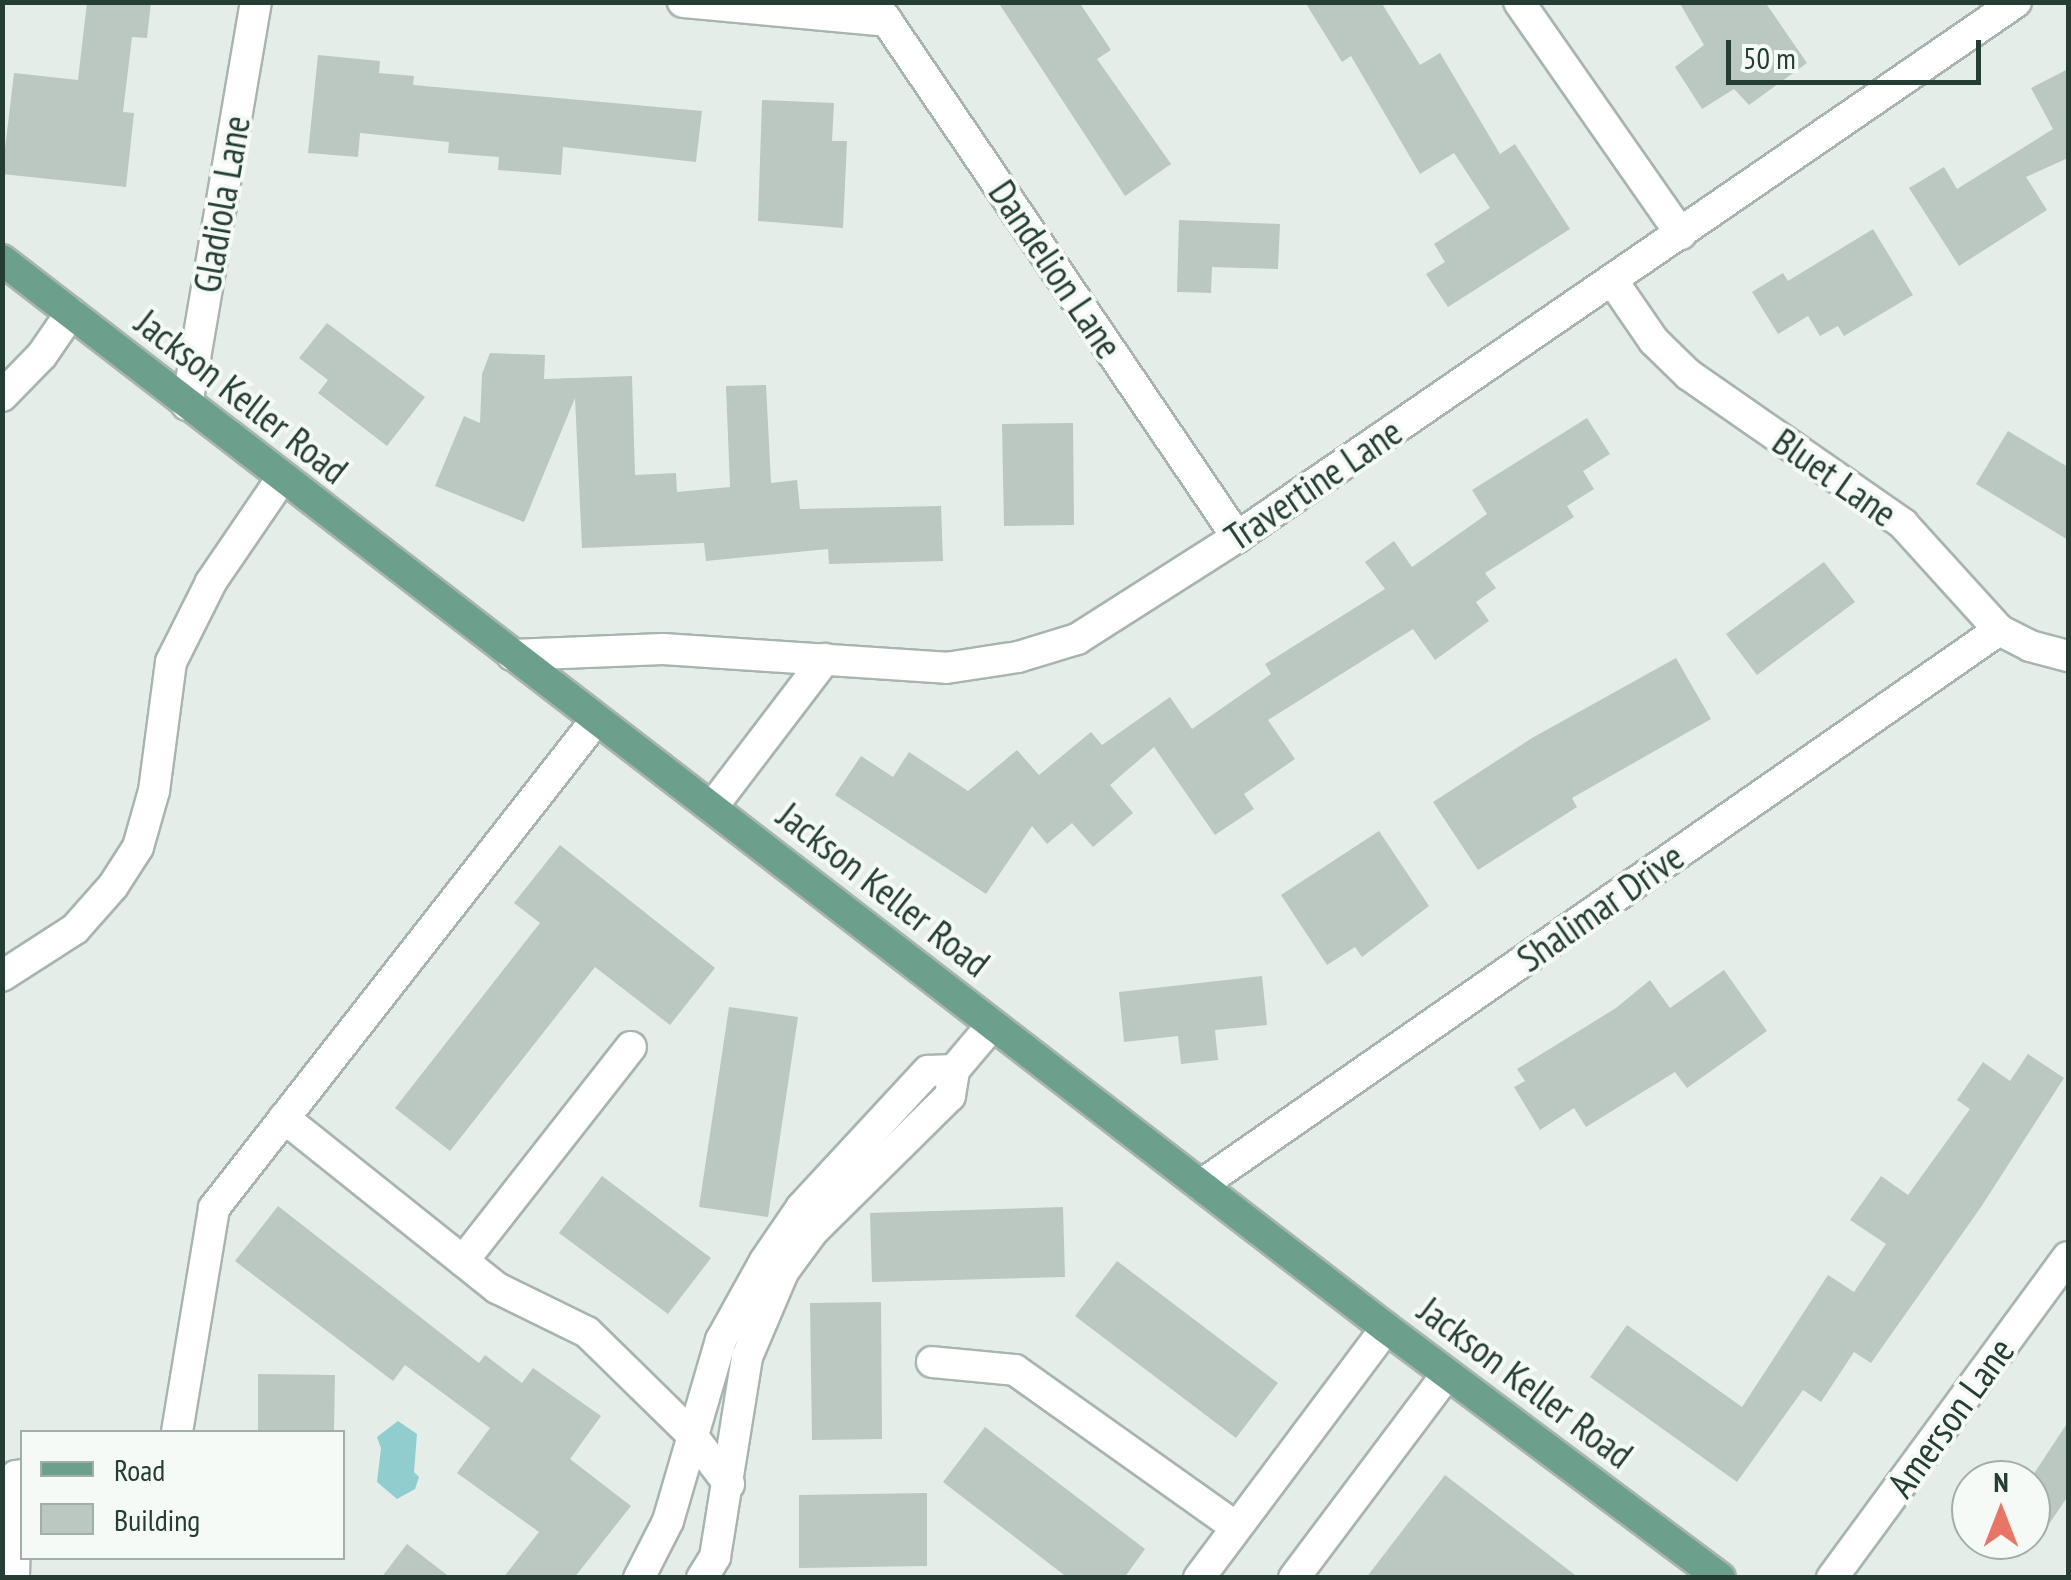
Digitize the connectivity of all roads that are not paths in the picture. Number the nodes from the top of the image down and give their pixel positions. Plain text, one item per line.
1 (256, 2) edge
2 (683, 2) edge
3 (1519, 2) edge
4 (2016, 2) edge
5 (881, 12) edge
6 (1681, 234) junction
7 (2, 260) edge
8 (1612, 280) junction
9 (70, 313) junction
10 (2, 396) edge
11 (187, 404) junction
12 (282, 478) junction
13 (1238, 537) junction
14 (1999, 630) junction
15 (512, 655) junction
16 (2068, 656) edge
17 (825, 659) junction
18 (596, 720) junction
19 (713, 806) junction
20 (2, 976) edge
21 (992, 1025) junction
22 (631, 1047) dead end
23 (954, 1070) junction
24 (284, 1118) junction
25 (1202, 1185) junction
26 (2068, 1257) edge
27 (463, 1261) junction
28 (1386, 1328) junction
29 (932, 1362) dead end
30 (1447, 1374) junction
31 (702, 1398) junction
32 (739, 1412) junction
33 (177, 1430) edge
34 (690, 1434) junction
35 (20, 1475) edge
36 (729, 1484) junction
37 (1236, 1528) junction
38 (14, 1578) edge
39 (639, 1578) edge
40 (702, 1578) edge
41 (1199, 1578) edge
42 (1294, 1578) edge
43 (1720, 1578) edge
44 (1832, 1578) edge

1 - 11 street, Gladiola Lane
2 - 5 street
3 - 6 street
4 - 6 street, Travertine Lane
5 - 13 street, Dandelion Lane
6 - 8 street, Travertine Lane
7 - 9 main road, Jackson Keller Road
8 - 13 street, Travertine Lane
8 - 14 street, Bluet Lane
9 - 10 street
9 - 11 main road, Jackson Keller Road
11 - 12 main road, Jackson Keller Road
12 - 15 main road, Jackson Keller Road
12 - 20 street
13 - 17 street, Travertine Lane
14 - 16 street, Bluet Lane
14 - 25 street, Shalimar Drive
15 - 17 street, Travertine Lane
15 - 18 main road, Jackson Keller Road
17 - 19 street
18 - 19 main road, Jackson Keller Road
18 - 24 street
19 - 21 main road, Jackson Keller Road
21 - 23 street
21 - 25 main road, Jackson Keller Road
22 - 27 street
23 - 31 street
23 - 32 street
24 - 27 street
24 - 33 street
25 - 28 main road, Jackson Keller Road
26 - 44 street, Amerson Lane
27 - 34 street
28 - 30 main road, Jackson Keller Road
28 - 37 street
29 - 37 street
30 - 42 street
30 - 43 main road, Jackson Keller Road
31 - 32 street
31 - 34 street
32 - 36 street
34 - 36 street
34 - 39 street
35 - 38 street
36 - 40 street
37 - 41 street

